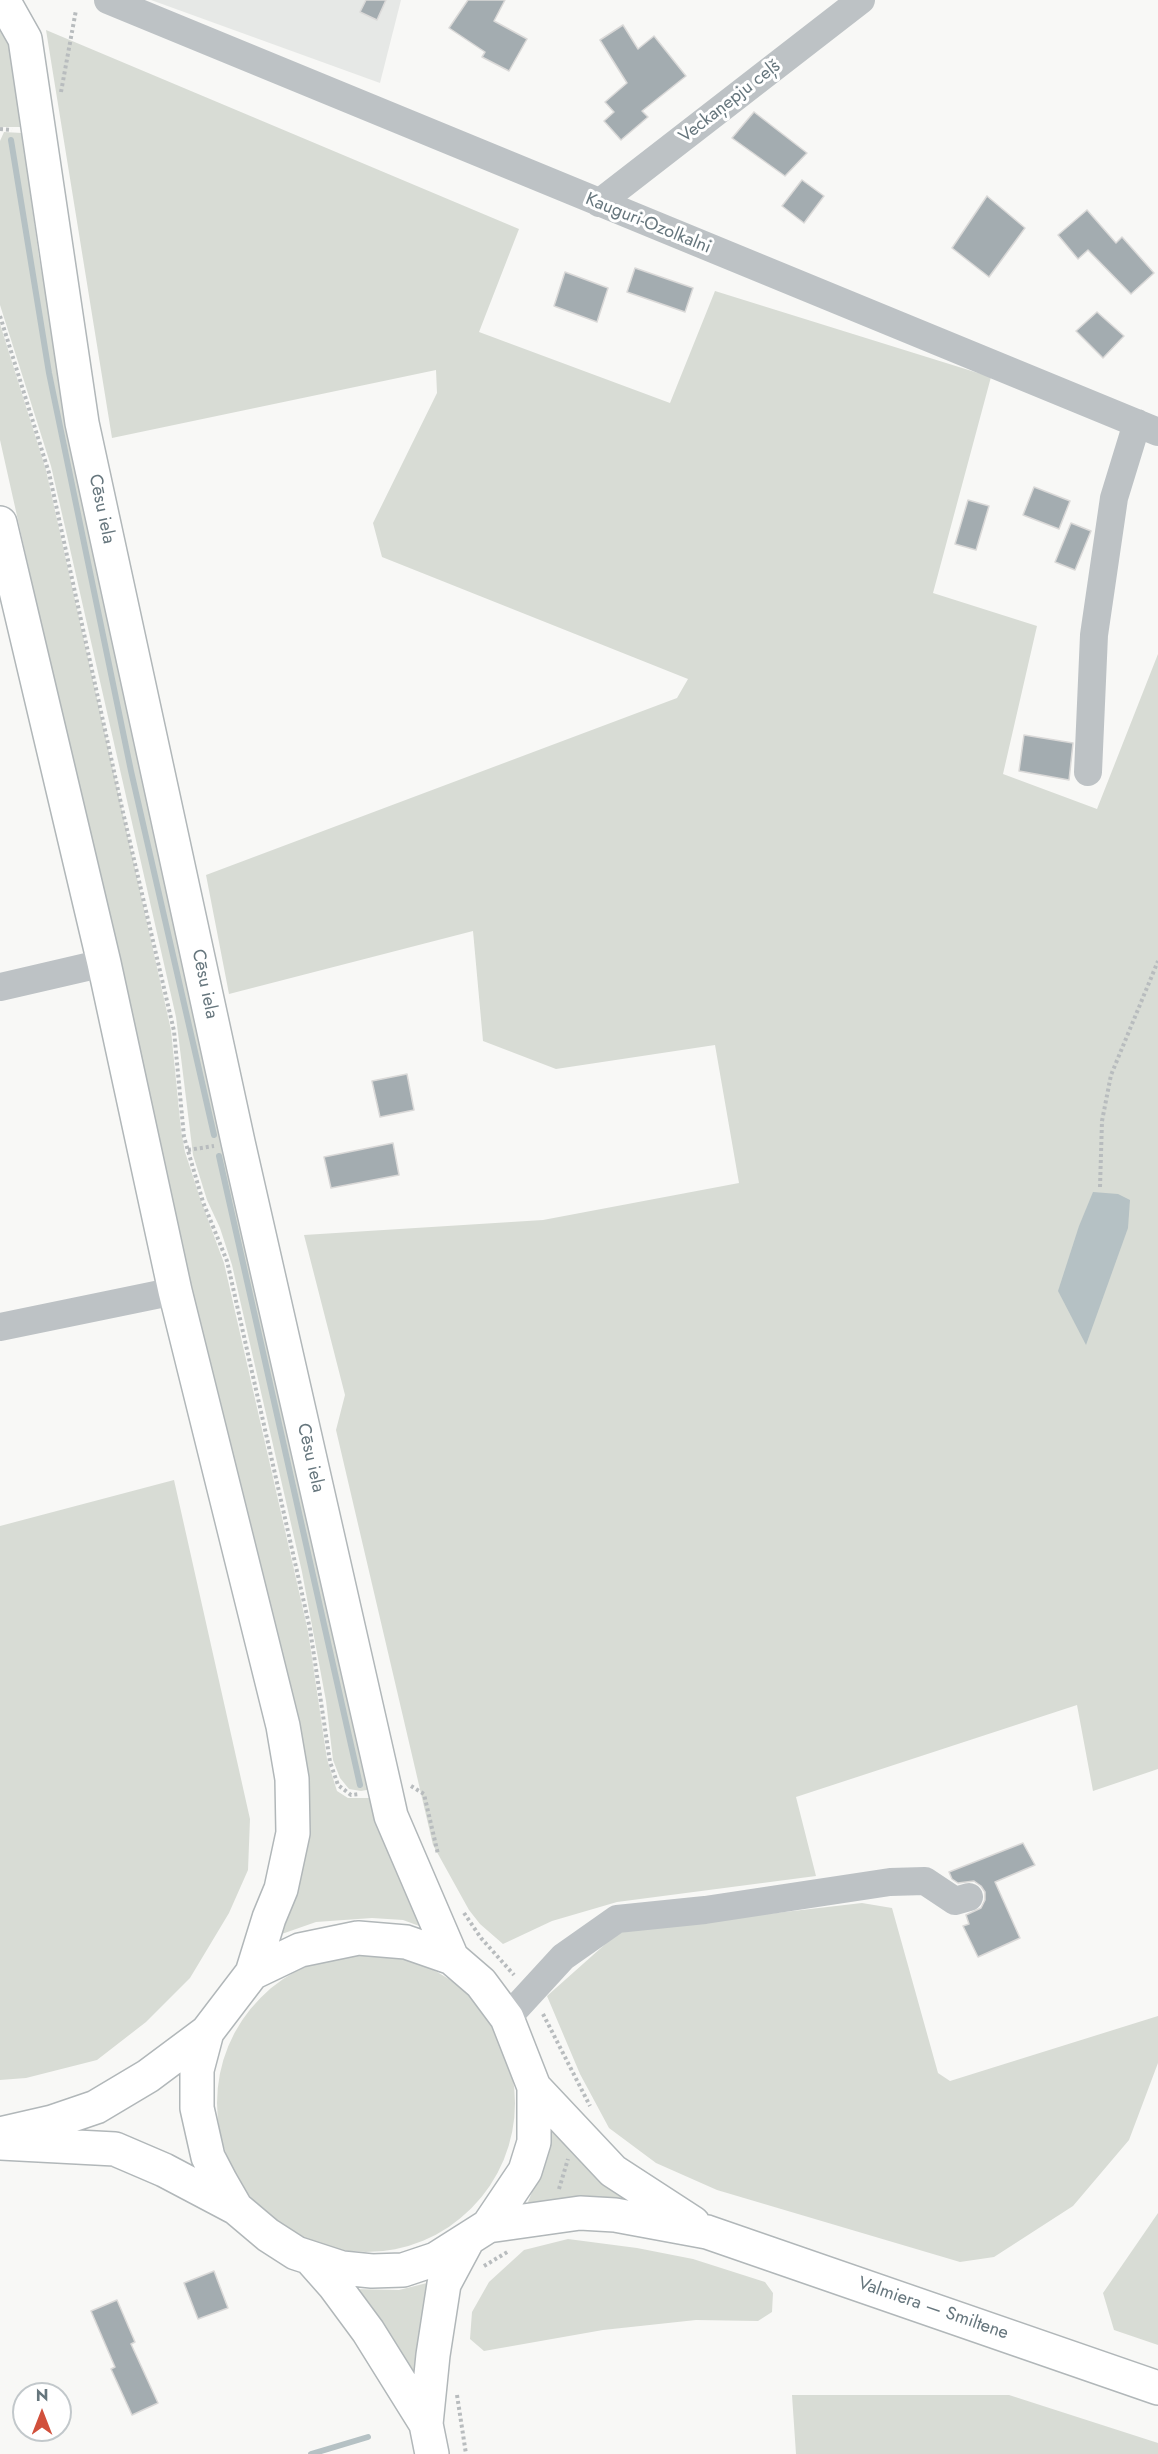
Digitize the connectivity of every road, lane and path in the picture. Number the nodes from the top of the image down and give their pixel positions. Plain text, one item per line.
1 (3, 0) edge
2 (108, 0) edge
3 (861, 0) edge
4 (82, 5) edge
5 (140, 13) junction
6 (59, 100) dead end
7 (599, 204) junction
8 (0, 316) edge
9 (1148, 428) edge
10 (0, 524) edge
11 (6, 582) edge
12 (1088, 772) dead end
13 (1158, 961) edge
14 (104, 963) junction
15 (0, 987) edge
16 (1100, 1187) dead end
17 (175, 1291) junction
18 (0, 1327) edge
19 (405, 1786) dead end
20 (368, 1794) dead end
21 (441, 1862) dead end
22 (969, 1897) dead end
23 (459, 1907) dead end
24 (452, 1958) junction
25 (252, 1973) junction
26 (519, 1981) dead end
27 (541, 2010) dead end
28 (507, 2018) junction
29 (207, 2032) junction
30 (534, 2087) junction
31 (591, 2110) dead end
32 (0, 2133) edge
33 (0, 2143) edge
34 (570, 2154) dead end
35 (559, 2197) dead end
36 (236, 2208) junction
37 (707, 2232) junction
38 (478, 2233) junction
39 (517, 2249) dead end
40 (311, 2259) junction
41 (480, 2269) dead end
42 (456, 2384) dead end
43 (1158, 2388) edge
44 (429, 2439) edge
45 (466, 2454) edge

1 - 24 main road, Cēsu iela
2 - 5 street
3 - 7 street, Veckaņepju ceļš
4 - 5 street
4 - 6 path
5 - 7 street, Kauguri-Ozolkalni
7 - 9 street, Kauguri-Ozolkalni
8 - 20 path
9 - 12 street
10 - 11 main road
11 - 14 main road
13 - 16 path
14 - 15 street
14 - 17 main road
17 - 18 street
17 - 25 main road
19 - 21 path
22 - 28 street
23 - 26 path
24 - 25 main road
24 - 28 main road
25 - 29 main road
27 - 31 path
28 - 30 main road
29 - 32 main road
29 - 36 main road
30 - 37 main road, Valmiera — Smiltene
30 - 38 main road
33 - 36 main road
34 - 35 path
36 - 40 main road
37 - 38 main road, Valmiera — Smiltene
37 - 43 main road, Valmiera — Smiltene
38 - 40 main road
38 - 44 main road
39 - 41 path
40 - 44 main road
42 - 45 path

